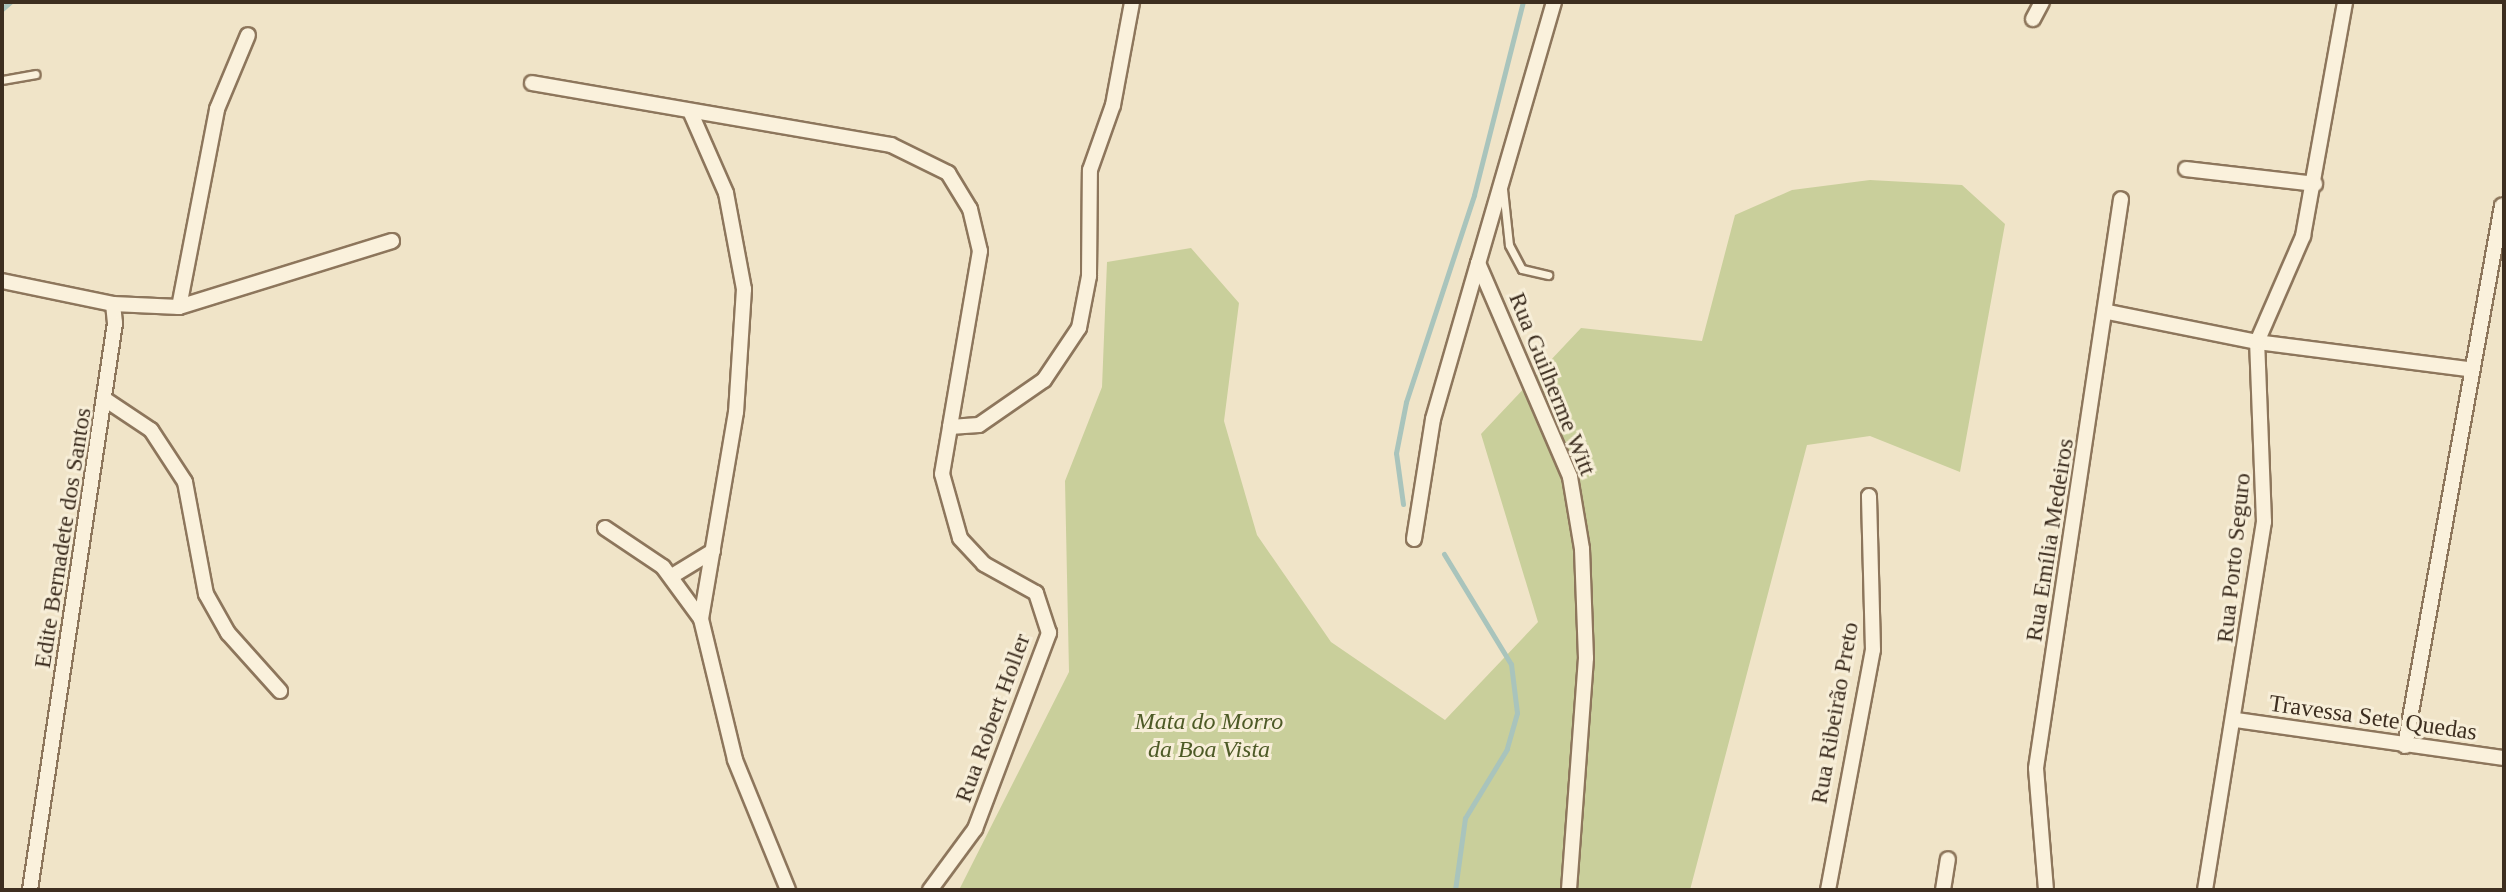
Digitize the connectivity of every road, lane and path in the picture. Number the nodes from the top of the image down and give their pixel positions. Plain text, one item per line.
1 (1132, 2) edge
2 (1554, 2) edge
3 (2042, 2) edge
4 (2345, 2) edge
5 (2033, 19) dead end
6 (248, 35) dead end
7 (35, 74) dead end
8 (2, 80) edge
9 (532, 83) dead end
10 (690, 111) junction
11 (2186, 169) dead end
12 (1502, 179) junction
13 (2315, 184) junction
14 (2121, 199) dead end
15 (2502, 206) dead end
16 (392, 241) dead end
17 (1478, 263) junction
18 (1548, 275) dead end
19 (2, 281) edge
20 (113, 304) junction
21 (179, 307) junction
22 (2108, 312) junction
23 (2257, 342) junction
24 (2468, 369) junction
25 (106, 400) junction
26 (950, 427) junction
27 (1869, 496) dead end
28 (605, 528) dead end
29 (1414, 539) dead end
30 (713, 551) junction
31 (672, 576) junction
32 (701, 619) junction
33 (280, 691) dead end
34 (2236, 720) junction
35 (2405, 746) junction
36 (2504, 758) edge
37 (1948, 859) dead end
38 (2046, 889) edge
39 (30, 890) edge
40 (788, 890) edge
41 (930, 890) edge
42 (1569, 890) edge
43 (1828, 890) edge
44 (1943, 890) edge
45 (2063, 890) edge
46 (2205, 890) edge

1 - 26 street
2 - 12 street
3 - 5 street
4 - 13 street
6 - 21 street
7 - 8 lane
9 - 10 street, Rua Robert Holler
10 - 26 street, Rua Robert Holler
10 - 30 street
11 - 13 street
12 - 17 street
12 - 18 lane
13 - 23 street
14 - 22 street, Rua Emília Medeiros
15 - 24 street
16 - 21 street
17 - 29 street
17 - 42 street, Rua Guilherme Witt
19 - 20 street
20 - 21 street
20 - 25 street, Edite Bernadete dos Santos
22 - 23 street
22 - 38 street, Rua Emília Medeiros
23 - 24 street
23 - 34 street, Rua Porto Seguro
24 - 35 street
25 - 33 street
25 - 39 street, Edite Bernadete dos Santos
26 - 41 street, Rua Robert Holler
27 - 43 street, Rua Ribeirão Preto
28 - 31 street
30 - 31 street
30 - 32 street
31 - 32 street
32 - 40 street
34 - 35 street, Travessa Sete Quedas
34 - 46 street, Rua Porto Seguro
35 - 36 street, Travessa Sete Quedas
37 - 44 street
38 - 45 street

